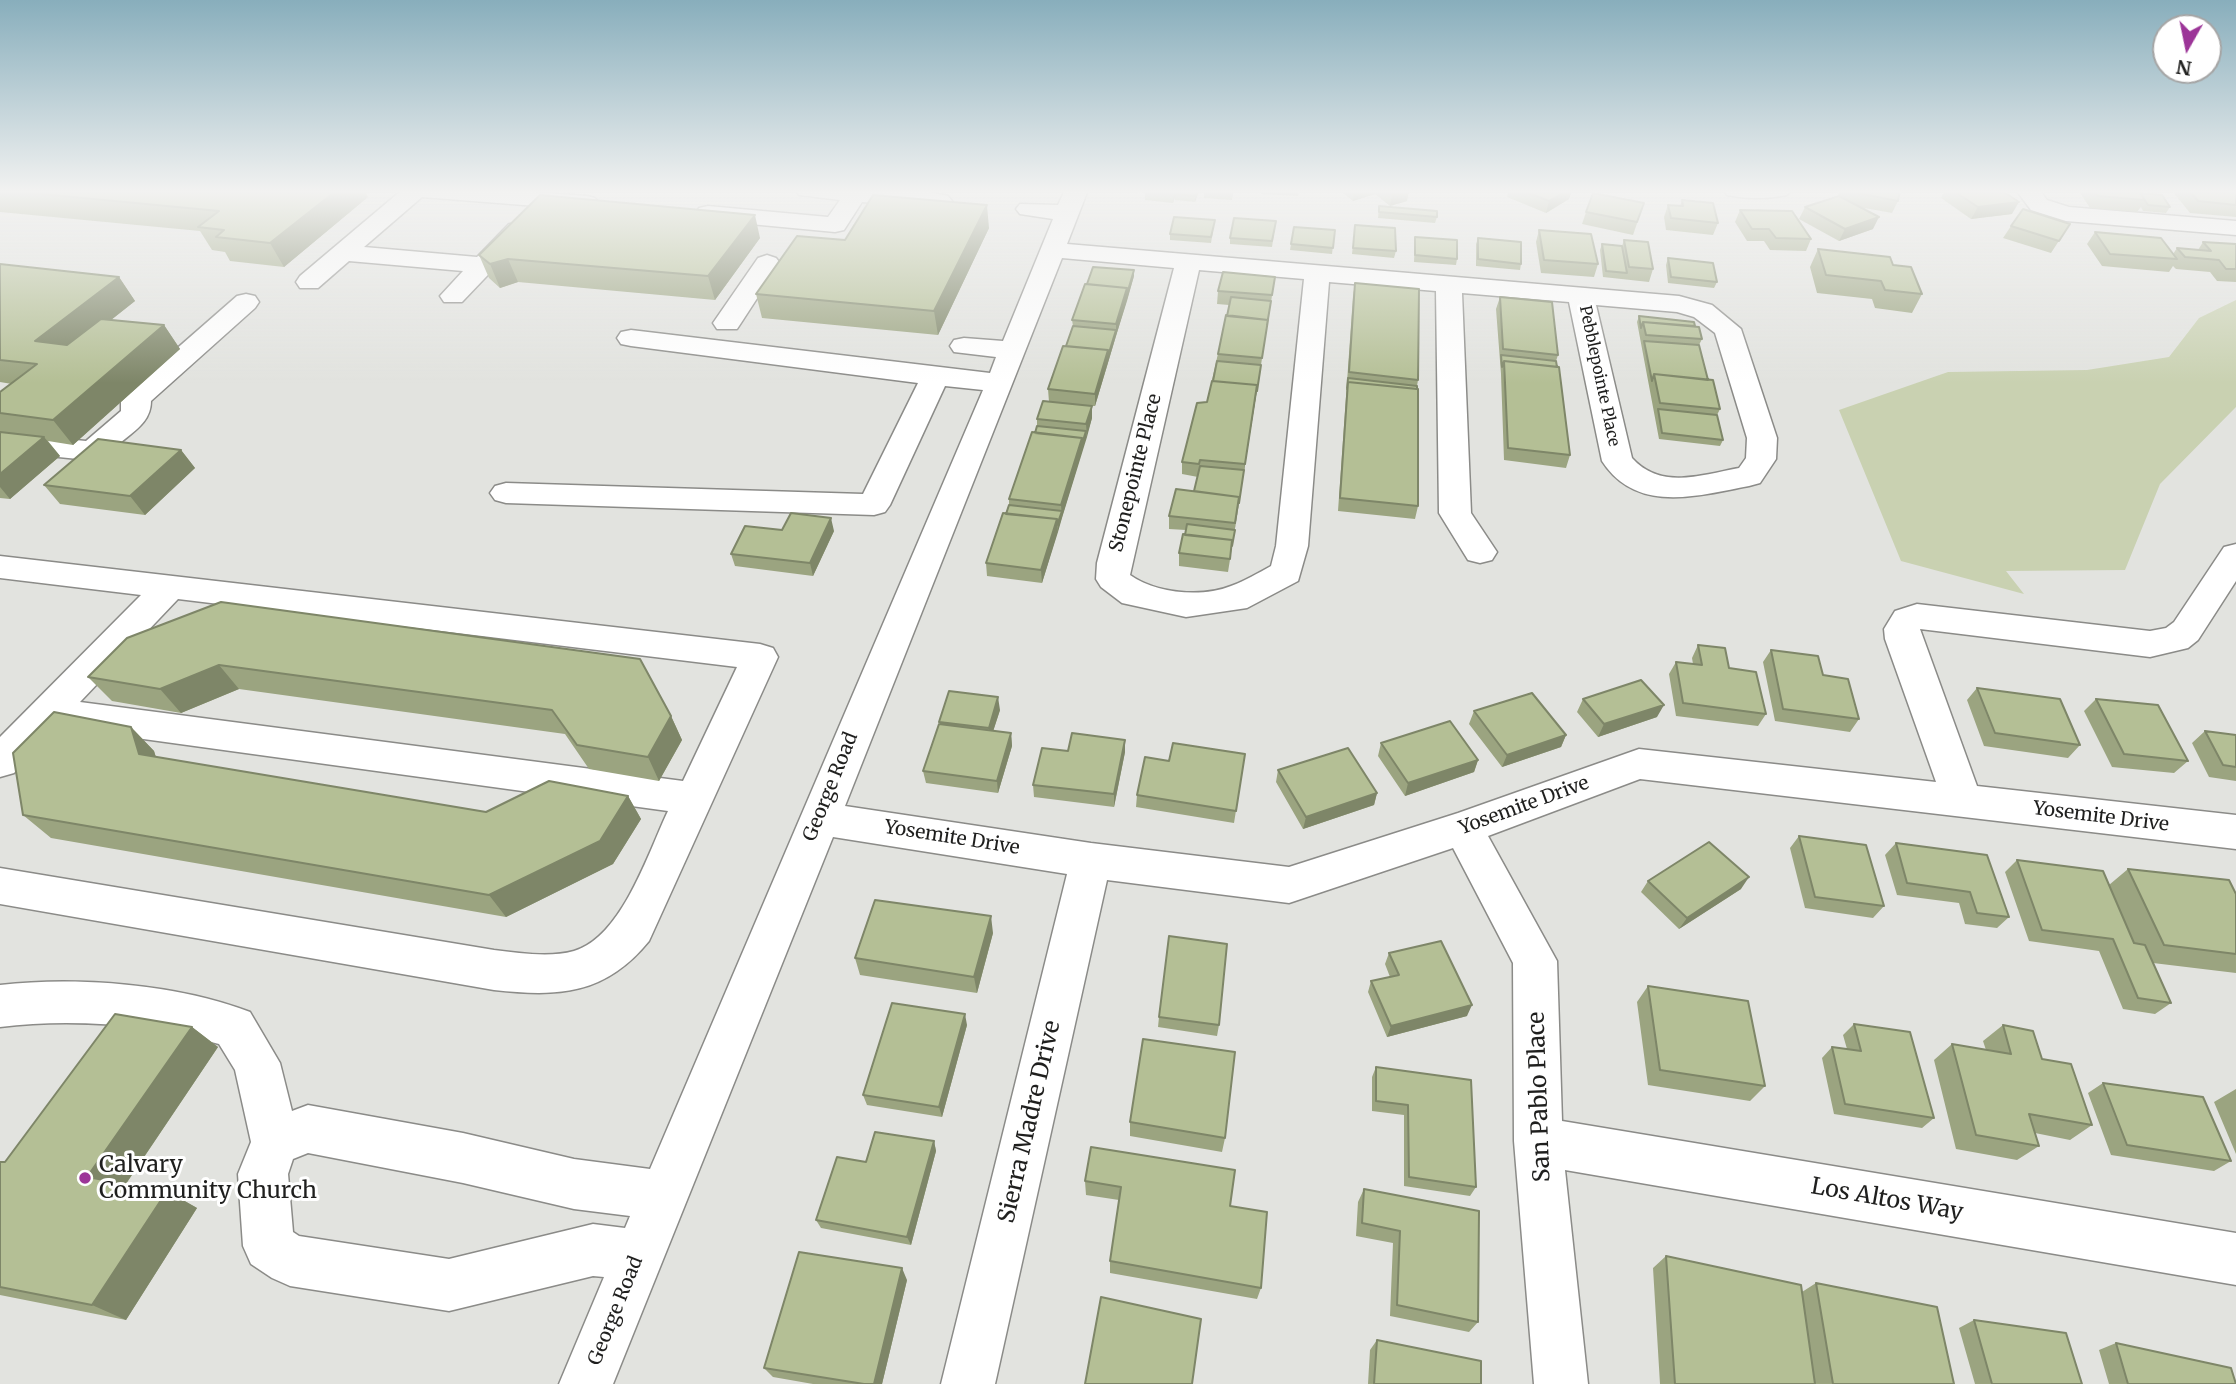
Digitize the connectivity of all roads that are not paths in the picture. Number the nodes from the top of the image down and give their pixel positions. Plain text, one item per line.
1 (340, 255) edge
2 (361, 255) edge
3 (493, 255) edge
4 (1052, 255) edge
5 (1105, 255) edge
6 (1188, 262) junction
7 (767, 263) dead end
8 (483, 265) junction
9 (1317, 274) junction
10 (309, 282) dead end
11 (1449, 285) junction
12 (453, 296) dead end
13 (1581, 296) junction
14 (246, 302) dead end
15 (727, 323) dead end
16 (631, 338) dead end
17 (964, 346) dead end
18 (1006, 367) junction
19 (935, 377) junction
20 (0, 442) edge
21 (92, 451) junction
22 (140, 456) edge
23 (506, 493) dead end
24 (1480, 552) dead end
25 (2236, 555) edge
26 (0, 567) edge
27 (170, 586) junction
28 (48, 712) junction
29 (0, 762) edge
30 (695, 799) junction
31 (1964, 801) junction
32 (818, 818) junction
33 (1463, 828) junction
34 (2236, 832) edge
35 (1091, 860) junction
36 (0, 886) edge
37 (0, 1006) edge
38 (1538, 1141) junction
39 (275, 1142) junction
40 (663, 1196) junction
41 (639, 1256) junction
42 (2236, 1259) edge
43 (586, 1384) edge
44 (968, 1384) edge
45 (1561, 1384) edge

1 - 10 street
2 - 8 street
3 - 8 street
4 - 18 street, George Road
5 - 6 street
6 - 9 street
6 - 9 street, Stonepointe Place
7 - 15 street
8 - 12 street
9 - 11 street
11 - 13 street
11 - 24 street
13 - 13 street, Pebblepointe Place
14 - 21 street
16 - 19 street
17 - 18 street
18 - 19 street
18 - 32 street, George Road
19 - 23 street
20 - 21 street
21 - 22 street
25 - 31 street
26 - 27 street
27 - 28 street
27 - 30 street
28 - 29 street
28 - 30 street
30 - 36 street
31 - 33 street, Yosemite Drive
31 - 34 street, Yosemite Drive
32 - 35 street, Yosemite Drive
32 - 40 street, George Road
33 - 35 street, Yosemite Drive
33 - 38 street, San Pablo Place
35 - 44 street, Sierra Madre Drive
37 - 39 street
38 - 42 street, Los Altos Way
38 - 45 street, San Pablo Place
39 - 40 street
39 - 41 street
40 - 41 street, George Road
41 - 43 street, George Road

